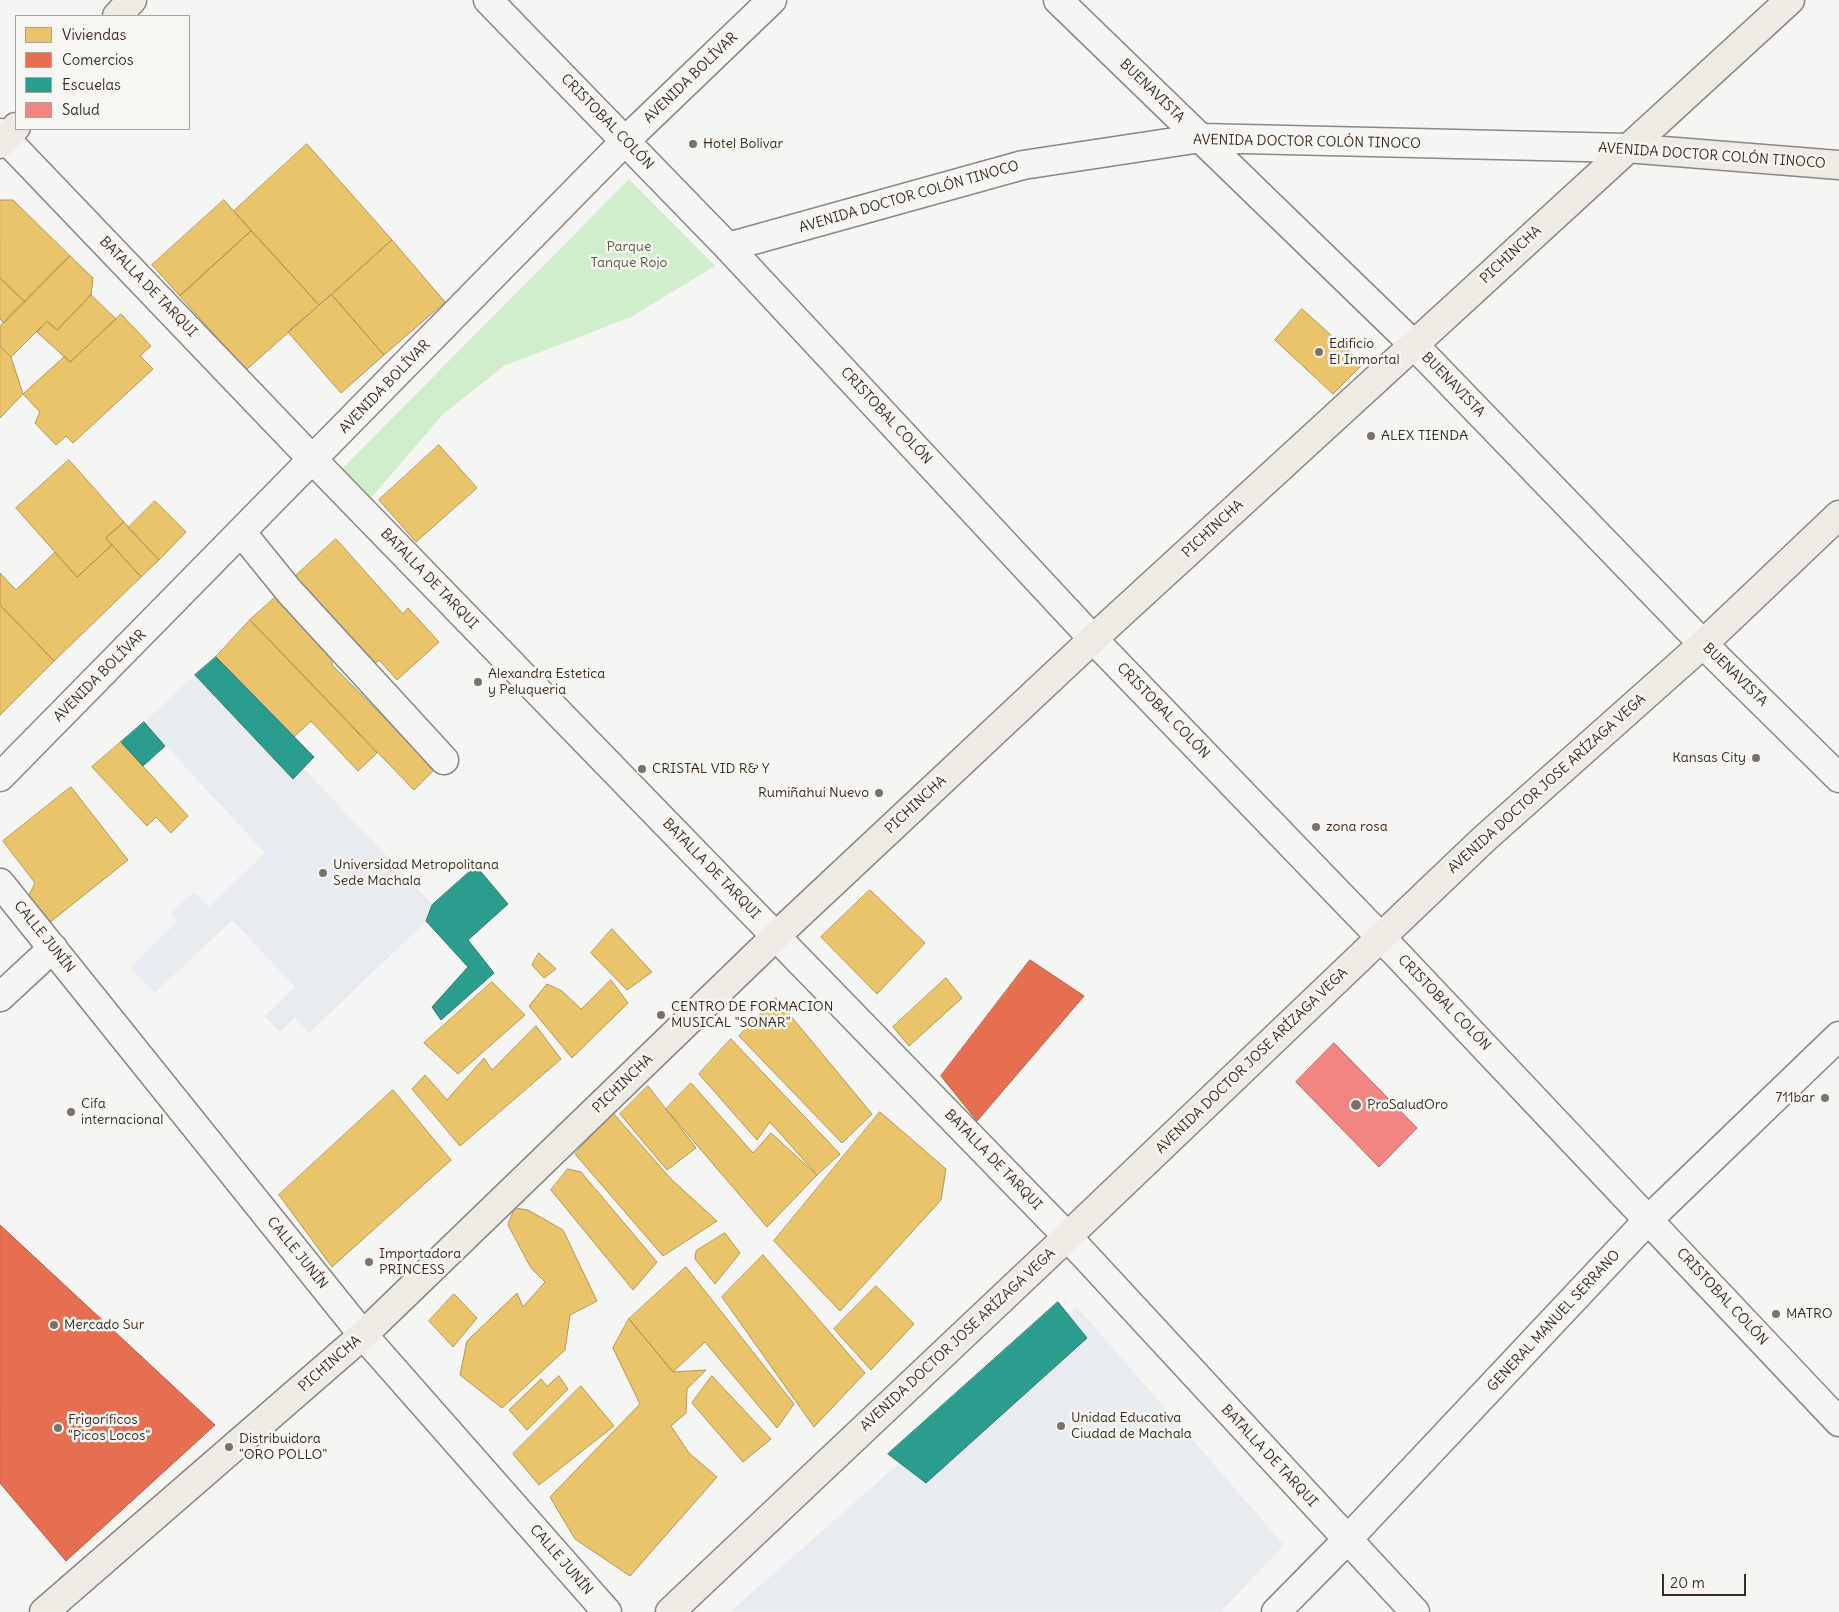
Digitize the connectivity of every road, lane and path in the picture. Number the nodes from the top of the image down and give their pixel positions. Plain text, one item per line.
1 (132, 0) edge
2 (488, 0) edge
3 (772, 0) edge
4 (1058, 0) edge
5 (1790, 0) edge
6 (118, 15) edge
7 (5, 136) edge
8 (1201, 138) junction
9 (625, 141) junction
10 (1626, 148) junction
11 (1839, 165) edge
12 (728, 248) junction
13 (1414, 345) junction
14 (313, 460) junction
15 (1839, 515) edge
16 (242, 533) junction
17 (1093, 639) junction
18 (1702, 644) junction
19 (444, 760) dead end
20 (0, 777) edge
21 (1839, 778) edge
22 (0, 883) edge
23 (776, 936) junction
24 (1381, 938) junction
25 (53, 948) junction
26 (0, 998) edge
27 (1839, 1036) edge
28 (1649, 1220) junction
29 (1068, 1237) junction
30 (363, 1335) junction
31 (1839, 1422) edge
32 (1347, 1540) junction
33 (44, 1612) edge
34 (607, 1612) edge
35 (670, 1612) edge
36 (1276, 1612) edge
37 (1415, 1612) edge

1 - 6 main road
2 - 9 street, CRISTOBAL COLÓN
3 - 9 street, AVENIDA BOLÍVAR
4 - 8 street, BUENAVISTA
5 - 10 main road, PICHINCHA
7 - 14 street, BATALLA DE TARQUI
8 - 10 street, AVENIDA DOCTOR COLÓN TINOCO
8 - 12 street, AVENIDA DOCTOR COLÓN TINOCO
8 - 13 street, BUENAVISTA
9 - 12 street, CRISTOBAL COLÓN
9 - 14 street, AVENIDA BOLÍVAR
10 - 11 main road, AVENIDA DOCTOR COLÓN TINOCO
10 - 13 main road, PICHINCHA
12 - 17 street, CRISTOBAL COLÓN
13 - 17 main road, PICHINCHA
13 - 18 street, BUENAVISTA
14 - 16 street, AVENIDA BOLÍVAR
14 - 23 street, BATALLA DE TARQUI
15 - 18 main road, AVENIDA DOCTOR JOSE ARÍZAGA VEGA
16 - 19 street
16 - 20 street, AVENIDA BOLÍVAR
17 - 23 main road, PICHINCHA
17 - 24 street, CRISTOBAL COLÓN
18 - 21 street, BUENAVISTA
18 - 24 main road, AVENIDA DOCTOR JOSE ARÍZAGA VEGA
22 - 25 street, CALLE JUNÍN
23 - 29 street, BATALLA DE TARQUI
23 - 30 main road, PICHINCHA
24 - 28 street, CRISTOBAL COLÓN
24 - 29 main road, AVENIDA DOCTOR JOSE ARÍZAGA VEGA
25 - 26 street
25 - 30 street, CALLE JUNÍN
27 - 28 street, GENERAL MANUEL SERRANO
28 - 31 street, CRISTOBAL COLÓN
28 - 32 street, GENERAL MANUEL SERRANO
29 - 32 street, BATALLA DE TARQUI
29 - 35 main road, AVENIDA DOCTOR JOSE ARÍZAGA VEGA
30 - 33 main road, PICHINCHA
30 - 34 street, CALLE JUNÍN
32 - 36 street, GENERAL MANUEL SERRANO
32 - 37 street, BATALLA DE TARQUI

